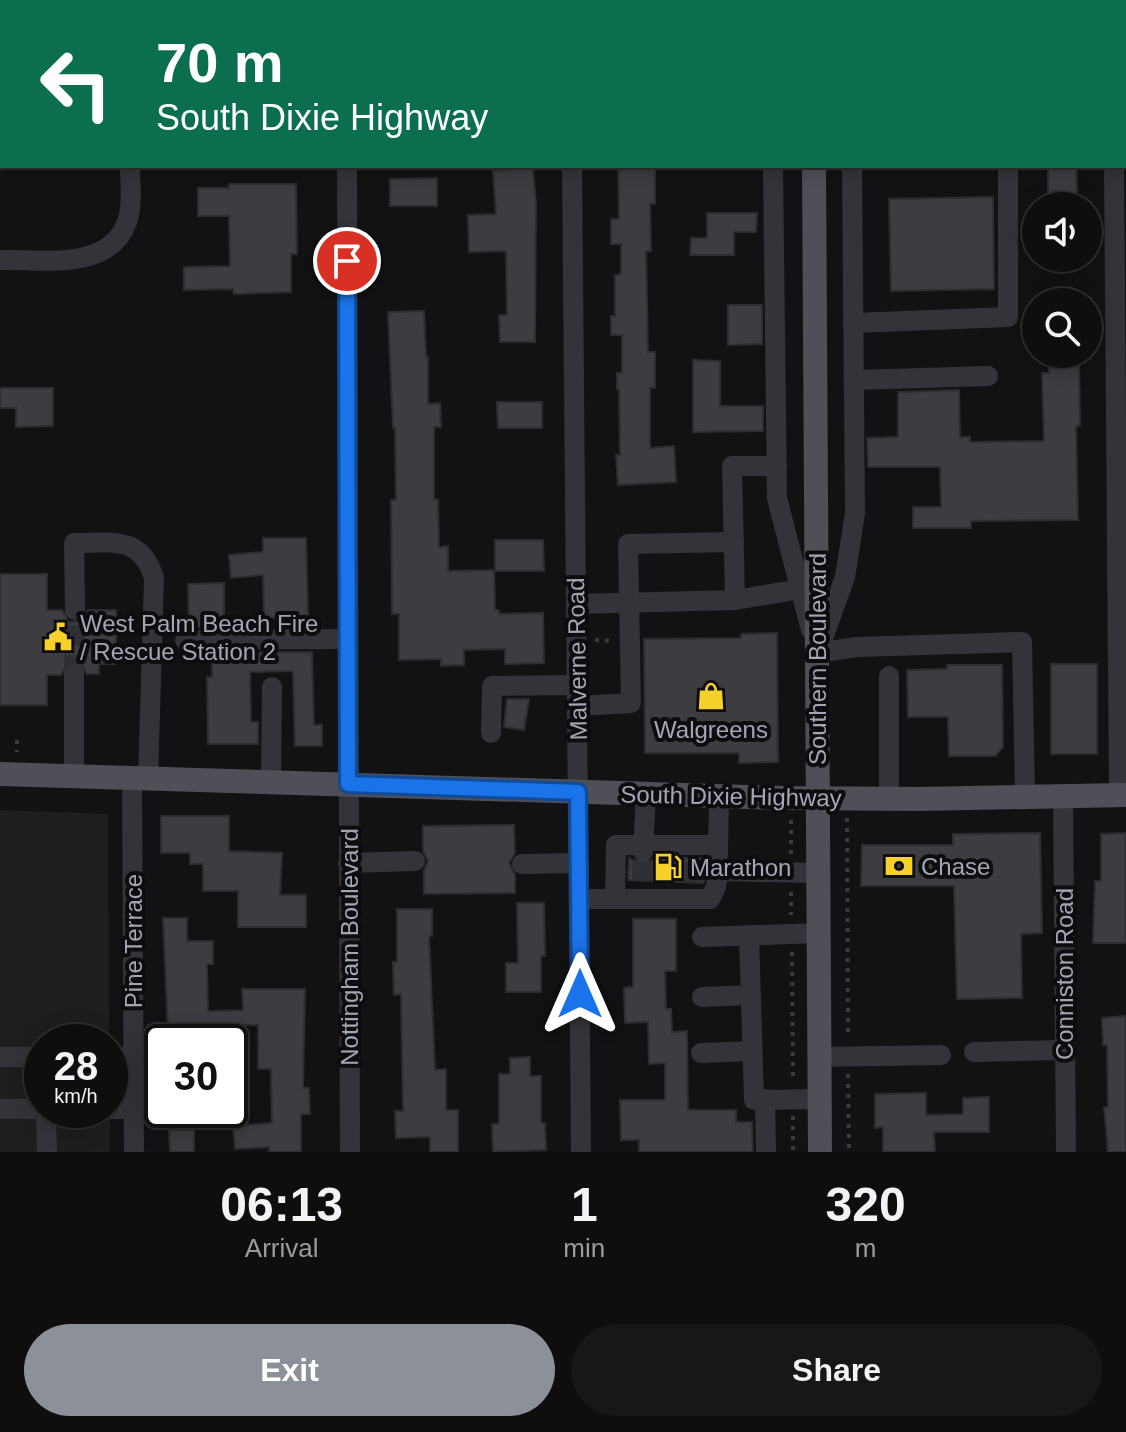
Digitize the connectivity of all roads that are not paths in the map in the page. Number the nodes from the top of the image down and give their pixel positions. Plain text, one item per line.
1 (130, 168) edge
2 (347, 168) edge
3 (572, 168) edge
4 (773, 168) edge
5 (814, 168) edge
6 (852, 168) edge
7 (1008, 168) edge
8 (1114, 168) edge
9 (0, 260) edge
10 (1120, 320) edge
11 (853, 323) junction
12 (988, 376) dead end
13 (854, 380) junction
14 (777, 466) junction
15 (1121, 541) edge
16 (734, 542) junction
17 (801, 589) junction
18 (735, 600) junction
19 (629, 602) junction
20 (576, 604) junction
21 (75, 610) tunnel mouth
22 (348, 639) junction
23 (185, 640) dead end
24 (817, 653) junction
25 (1122, 660) edge
26 (74, 675) tunnel mouth
27 (889, 676) dead end
28 (577, 685) junction
29 (272, 687) dead end
30 (1122, 693) edge
31 (578, 706) junction
32 (491, 733) dead end
33 (0, 774) edge
34 (74, 777) junction
35 (140, 779) junction
36 (271, 782) junction
37 (348, 784) junction
38 (578, 792) junction
39 (646, 794) junction
40 (1122, 795) edge
41 (719, 796) junction
42 (1063, 796) junction
43 (1025, 797) junction
44 (818, 798) junction
45 (889, 799) junction
46 (718, 845) junction
47 (643, 849) junction
48 (415, 861) dead end
49 (348, 863) junction
50 (579, 863) junction
51 (522, 864) dead end
52 (718, 871) junction
53 (818, 873) junction
54 (579, 899) junction
55 (615, 899) junction
56 (819, 933) junction
57 (749, 935) junction
58 (702, 937) dead end
59 (751, 995) junction
60 (702, 997) dead end
61 (1065, 1050) junction
62 (752, 1051) junction
63 (974, 1052) dead end
64 (701, 1053) dead end
65 (941, 1055) dead end
66 (0, 1057) edge
67 (24, 1057) edge
68 (128, 1057) edge
69 (134, 1057) junction
70 (819, 1057) junction
71 (765, 1099) junction
72 (820, 1099) junction
73 (0, 1109) edge
74 (128, 1109) edge
75 (134, 1109) junction
76 (24, 1110) edge
77 (45, 1128) edge
78 (47, 1152) edge
79 (134, 1152) edge
80 (350, 1152) edge
81 (581, 1152) edge
82 (766, 1152) edge
83 (820, 1152) edge
84 (1066, 1152) edge

1 - 9 street
2 - 22 street, Nottingham Boulevard
3 - 20 street, Malverne Road
4 - 14 street
5 - 24 main road, Southern Boulevard
6 - 11 street
7 - 11 street
8 - 10 street
10 - 15 street
11 - 13 street
12 - 13 street
13 - 24 street
14 - 16 street
14 - 17 street
15 - 25 street
16 - 18 street
16 - 19 street
17 - 18 street
17 - 24 street
18 - 19 street
19 - 20 street
19 - 31 street
20 - 28 street, Malverne Road
21 - 35 street, Pine Terrace
22 - 23 street
22 - 37 street, Nottingham Boulevard
24 - 43 street
24 - 44 main road, Southern Boulevard
25 - 30 street
26 - 34 street
27 - 45 street
28 - 31 street, Malverne Road
28 - 32 street
29 - 36 street
30 - 40 street
31 - 38 street, Malverne Road
33 - 34 main road, South Dixie Highway
34 - 35 main road, South Dixie Highway
35 - 36 main road, South Dixie Highway
35 - 69 street, Pine Terrace
36 - 37 main road, South Dixie Highway
37 - 38 main road, South Dixie Highway
37 - 49 street, Nottingham Boulevard
38 - 39 main road, South Dixie Highway
38 - 50 street, Malverne Road
39 - 41 main road, South Dixie Highway
39 - 47 street
40 - 42 main road, South Dixie Highway
41 - 44 main road, South Dixie Highway
41 - 46 street
42 - 43 main road, South Dixie Highway
42 - 61 street, Conniston Road
43 - 45 main road, South Dixie Highway
44 - 45 main road, South Dixie Highway
44 - 53 main road, Southern Boulevard
46 - 47 street
46 - 52 street
47 - 55 street
48 - 49 street
49 - 80 street, Nottingham Boulevard
50 - 51 street
50 - 54 street, Malverne Road
52 - 53 street
52 - 55 street
53 - 56 main road, Southern Boulevard
54 - 55 street
54 - 81 street, Malverne Road
56 - 57 street
56 - 70 main road, Southern Boulevard
57 - 58 street
57 - 59 street
59 - 60 street
59 - 62 street
61 - 63 street
61 - 84 street, Conniston Road
62 - 64 street
62 - 71 street
65 - 70 street
66 - 67 street
68 - 69 street
69 - 75 street, Pine Terrace
70 - 72 main road, Southern Boulevard
71 - 72 street
71 - 82 street
72 - 83 main road, Southern Boulevard
73 - 76 street
74 - 75 street
75 - 79 street, Pine Terrace
77 - 78 street

